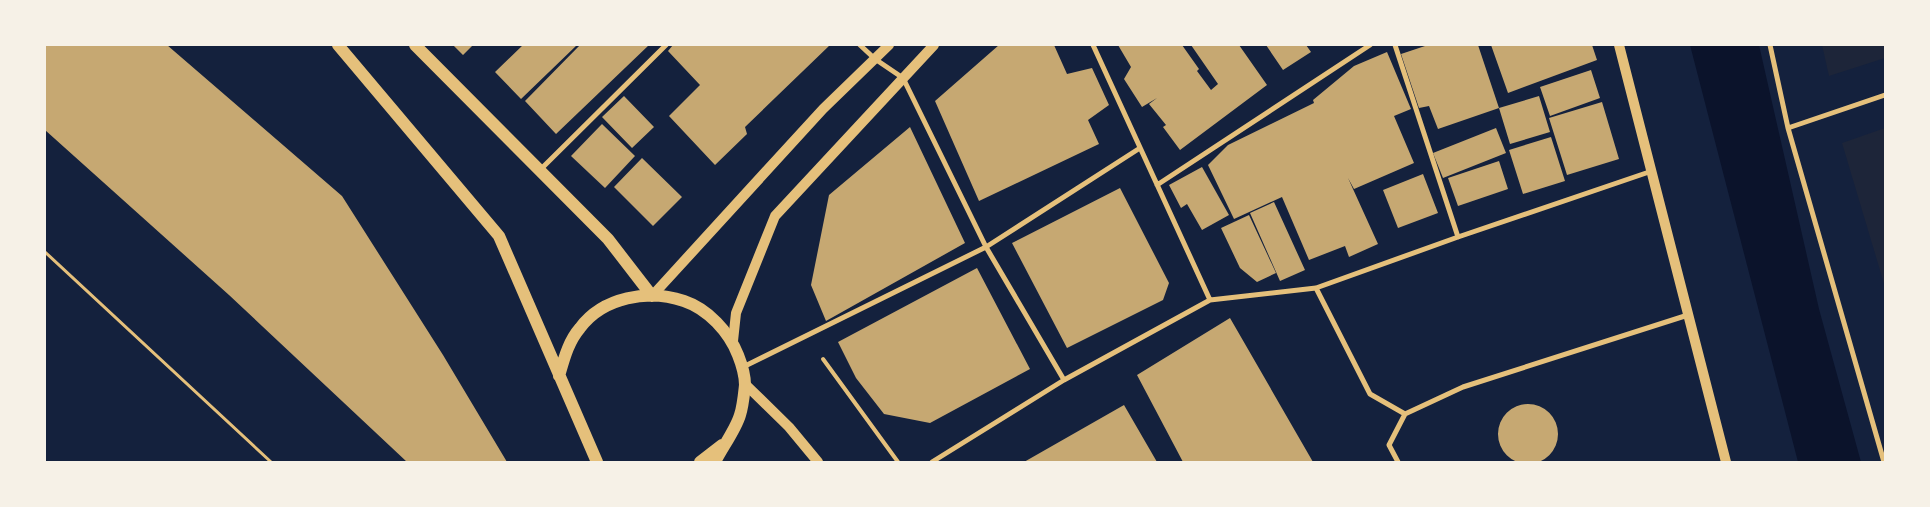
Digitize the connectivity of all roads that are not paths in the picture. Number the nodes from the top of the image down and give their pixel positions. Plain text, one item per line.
1 (338, 45) edge
2 (415, 45) edge
3 (666, 45) edge
4 (860, 45) edge
5 (889, 45) edge
6 (934, 45) edge
7 (1093, 45) edge
8 (1370, 45) edge
9 (1395, 45) edge
10 (1619, 45) edge
11 (1770, 45) edge
12 (875, 59) junction
13 (902, 78) junction
14 (1885, 95) edge
15 (1788, 128) junction
16 (1140, 148) junction
17 (540, 170) junction
18 (1652, 171) junction
19 (1157, 185) junction
20 (1458, 237) junction
21 (986, 247) junction
22 (1316, 288) junction
23 (652, 296) junction
24 (1210, 300) junction
25 (1688, 315) junction
26 (733, 342) junction
27 (823, 359) dead end
28 (743, 368) junction
29 (559, 376) junction
30 (1064, 380) junction
31 (745, 384) junction
32 (1405, 414) junction
33 (724, 444) junction
34 (597, 462) edge
35 (700, 462) edge
36 (715, 462) edge
37 (818, 462) edge
38 (898, 462) edge
39 (932, 462) edge
40 (1398, 462) edge
41 (1726, 462) edge
42 (1884, 462) edge

1 - 29 main road
2 - 17 main road
3 - 17 street
4 - 12 street
5 - 12 main road
6 - 13 main road
7 - 16 street
8 - 19 street
9 - 20 street
10 - 18 main road
11 - 15 street
12 - 13 street
12 - 23 main road
13 - 21 street
13 - 26 main road
14 - 15 street
15 - 42 street
16 - 19 street
16 - 21 street
17 - 23 main road
18 - 20 street
18 - 25 main road
19 - 24 street
20 - 22 street
21 - 28 street
21 - 30 street
22 - 24 street
22 - 32 street
23 - 26 main road
23 - 29 main road
24 - 30 street
25 - 32 street
25 - 41 main road
26 - 28 main road
27 - 38 lane
28 - 31 main road
29 - 34 main road
30 - 39 street
31 - 33 main road
31 - 37 main road
32 - 40 street
33 - 35 main road
33 - 36 main road

